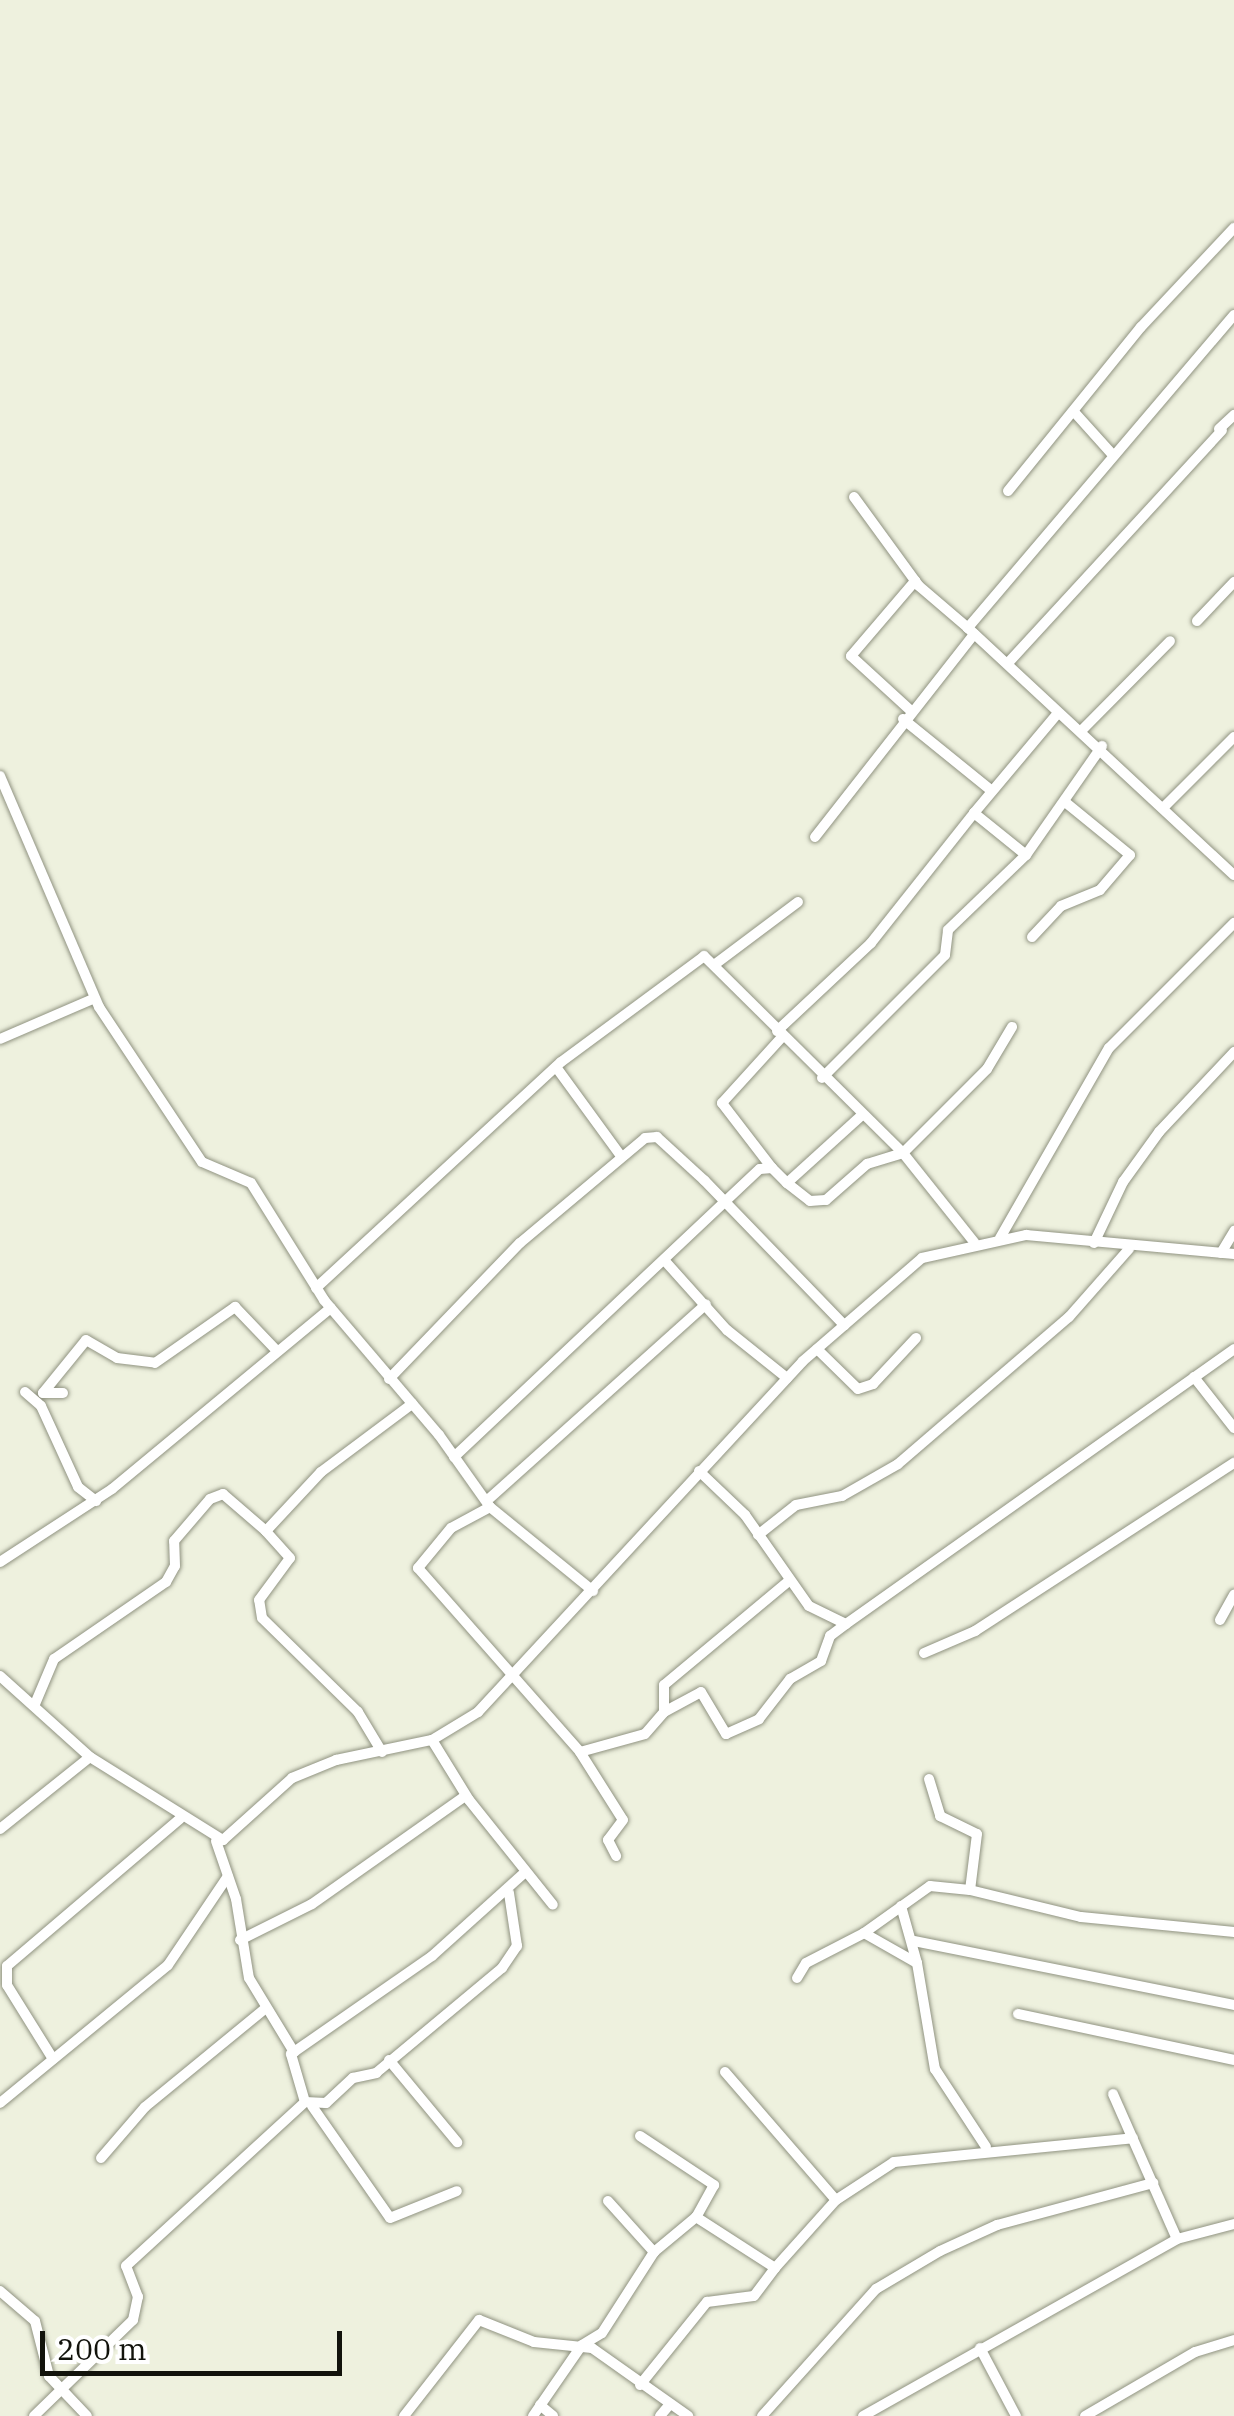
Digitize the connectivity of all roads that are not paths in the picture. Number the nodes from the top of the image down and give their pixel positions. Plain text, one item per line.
1 (1234, 228) edge
2 (1234, 315) edge
3 (1076, 414) junction
4 (1234, 415) edge
5 (1111, 454) junction
6 (1008, 491) dead end
7 (854, 497) dead end
8 (914, 581) junction
9 (1234, 582) edge
10 (1197, 621) dead end
11 (971, 631) junction
12 (1170, 641) dead end
13 (1008, 664) junction
14 (1058, 714) junction
15 (906, 715) junction
16 (1082, 730) junction
17 (1234, 737) edge
18 (1102, 746) junction
19 (0, 776) edge
20 (992, 791) junction
21 (1065, 802) junction
22 (1164, 807) junction
23 (974, 813) junction
24 (815, 837) dead end
25 (1026, 855) junction
26 (1234, 857) edge
27 (1230, 870) edge
28 (798, 902) dead end
29 (1234, 922) edge
30 (1032, 937) dead end
31 (714, 965) junction
32 (95, 998) junction
33 (1012, 1027) dead end
34 (779, 1034) junction
35 (0, 1039) edge
36 (1234, 1052) edge
37 (556, 1067) junction
38 (822, 1078) junction
39 (862, 1116) junction
40 (903, 1153) junction
41 (622, 1156) junction
42 (772, 1168) junction
43 (788, 1183) junction
44 (727, 1202) junction
45 (1234, 1231) edge
46 (1000, 1238) junction
47 (974, 1242) junction
48 (1094, 1243) junction
49 (1129, 1249) junction
50 (1221, 1253) junction
51 (1234, 1254) edge
52 (665, 1260) junction
53 (316, 1288) junction
54 (706, 1304) junction
55 (331, 1308) junction
56 (844, 1324) junction
57 (916, 1338) dead end
58 (817, 1349) junction
59 (1234, 1349) edge
60 (277, 1351) junction
61 (1194, 1377) junction
62 (787, 1378) junction
63 (388, 1379) junction
64 (25, 1392) dead end
65 (62, 1393) dead end
66 (412, 1404) junction
67 (1234, 1428) edge
68 (454, 1457) junction
69 (1234, 1463) edge
70 (699, 1472) junction
71 (96, 1502) junction
72 (490, 1503) junction
73 (266, 1531) junction
74 (758, 1535) junction
75 (0, 1562) edge
76 (789, 1580) junction
77 (592, 1590) junction
78 (1234, 1595) edge
79 (1220, 1620) dead end
80 (846, 1624) junction
81 (924, 1654) dead end
82 (517, 1674) junction
83 (0, 1676) edge
84 (35, 1704) junction
85 (664, 1712) junction
86 (432, 1740) junction
87 (382, 1752) junction
88 (580, 1752) junction
89 (90, 1758) junction
90 (929, 1779) dead end
91 (466, 1796) junction
92 (180, 1819) junction
93 (0, 1829) edge
94 (216, 1841) junction
95 (616, 1856) dead end
96 (523, 1874) junction
97 (228, 1876) junction
98 (970, 1890) junction
99 (509, 1893) junction
100 (554, 1905) dead end
101 (901, 1906) junction
102 (864, 1932) junction
103 (1234, 1932) edge
104 (240, 1940) junction
105 (914, 1941) junction
106 (916, 1963) junction
107 (797, 1978) dead end
108 (1234, 2005) edge
109 (266, 2008) junction
110 (1018, 2014) dead end
111 (294, 2052) junction
112 (53, 2060) junction
113 (389, 2060) junction
114 (1234, 2060) edge
115 (725, 2072) dead end
116 (1113, 2094) dead end
117 (0, 2104) edge
118 (308, 2104) junction
119 (640, 2136) dead end
120 (1133, 2138) junction
121 (457, 2142) dead end
122 (986, 2147) junction
123 (101, 2158) dead end
124 (1152, 2184) junction
125 (457, 2191) dead end
126 (836, 2200) junction
127 (608, 2201) dead end
128 (696, 2217) junction
129 (1234, 2224) edge
130 (1177, 2239) junction
131 (654, 2252) junction
132 (775, 2268) junction
133 (0, 2292) edge
134 (1234, 2340) edge
135 (582, 2345) junction
136 (980, 2348) junction
137 (640, 2385) junction
138 (58, 2390) junction
139 (670, 2404) junction
140 (536, 2411) edge
141 (875, 2412) edge
142 (34, 2416) edge
143 (88, 2416) edge
144 (404, 2416) edge
145 (554, 2416) edge
146 (660, 2416) edge
147 (688, 2416) edge
148 (762, 2416) edge
149 (862, 2416) edge
150 (1016, 2416) edge
151 (1085, 2416) edge

1 - 3 street
2 - 5 street
3 - 5 street
3 - 6 street
4 - 13 street
5 - 11 street
7 - 8 street
8 - 11 street
8 - 15 street
9 - 10 street
11 - 13 street
11 - 15 street
12 - 16 street
13 - 14 street
14 - 16 street
14 - 20 street
15 - 20 street
15 - 24 street
16 - 18 street
17 - 22 street
18 - 21 street
18 - 22 street
19 - 32 street
20 - 23 street
21 - 25 street
21 - 30 street
22 - 27 street
23 - 25 street
23 - 34 street
25 - 38 street
26 - 27 street
28 - 31 street
29 - 46 street
31 - 34 street
31 - 37 street
32 - 35 street
32 - 53 street
33 - 40 street
34 - 38 street
34 - 42 street
36 - 48 street
37 - 41 street
37 - 53 street
38 - 39 street
39 - 40 street
39 - 43 street
40 - 43 street
40 - 47 street
41 - 44 street
41 - 63 street
42 - 43 street
42 - 44 street
44 - 52 street
44 - 56 street
45 - 50 street
46 - 47 street
46 - 48 street
47 - 56 street
48 - 49 street
49 - 50 street
49 - 74 street
50 - 51 street
52 - 54 street
52 - 68 street
53 - 55 street
54 - 62 street
54 - 72 street
55 - 60 street
55 - 63 street
56 - 58 street
57 - 58 street
58 - 62 street
59 - 61 street
60 - 65 street
60 - 71 street
61 - 67 street
61 - 80 street
62 - 70 street
63 - 66 street
64 - 71 street
66 - 68 street
66 - 73 street
68 - 72 street
69 - 81 street
70 - 74 street
70 - 77 street
71 - 75 street
72 - 77 street
72 - 82 street
73 - 84 street
73 - 87 street
74 - 76 street
76 - 80 street
76 - 85 street
77 - 82 street
78 - 79 street
80 - 85 street
82 - 86 street
82 - 88 street
83 - 84 street
84 - 89 street
85 - 88 street
86 - 87 street
86 - 91 street
87 - 94 street
88 - 95 street
89 - 92 street
89 - 93 street
90 - 98 street
91 - 96 street
91 - 104 street
92 - 94 street
92 - 112 street
94 - 97 street
96 - 99 street
96 - 100 street
97 - 104 street
97 - 112 street
98 - 101 street
98 - 103 street
99 - 111 street
99 - 113 street
101 - 102 street
101 - 105 street
102 - 106 street
102 - 107 street
104 - 109 street
105 - 106 street
105 - 108 street
106 - 122 street
109 - 111 street
109 - 123 street
110 - 114 street
111 - 118 street
112 - 117 street
113 - 118 street
113 - 121 street
115 - 126 street
116 - 120 street
118 - 125 street
118 - 138 street
119 - 128 street
120 - 122 street
120 - 124 street
122 - 126 street
124 - 130 street
124 - 148 street
126 - 132 street
127 - 131 street
128 - 131 street
128 - 132 street
129 - 130 street
130 - 136 street
131 - 135 street
132 - 137 street
133 - 138 street
134 - 151 street
135 - 137 street
135 - 140 street
135 - 144 street
136 - 141 street
136 - 150 street
137 - 139 street
138 - 142 street
138 - 143 street
139 - 146 street
139 - 147 street
140 - 145 street
141 - 149 street

